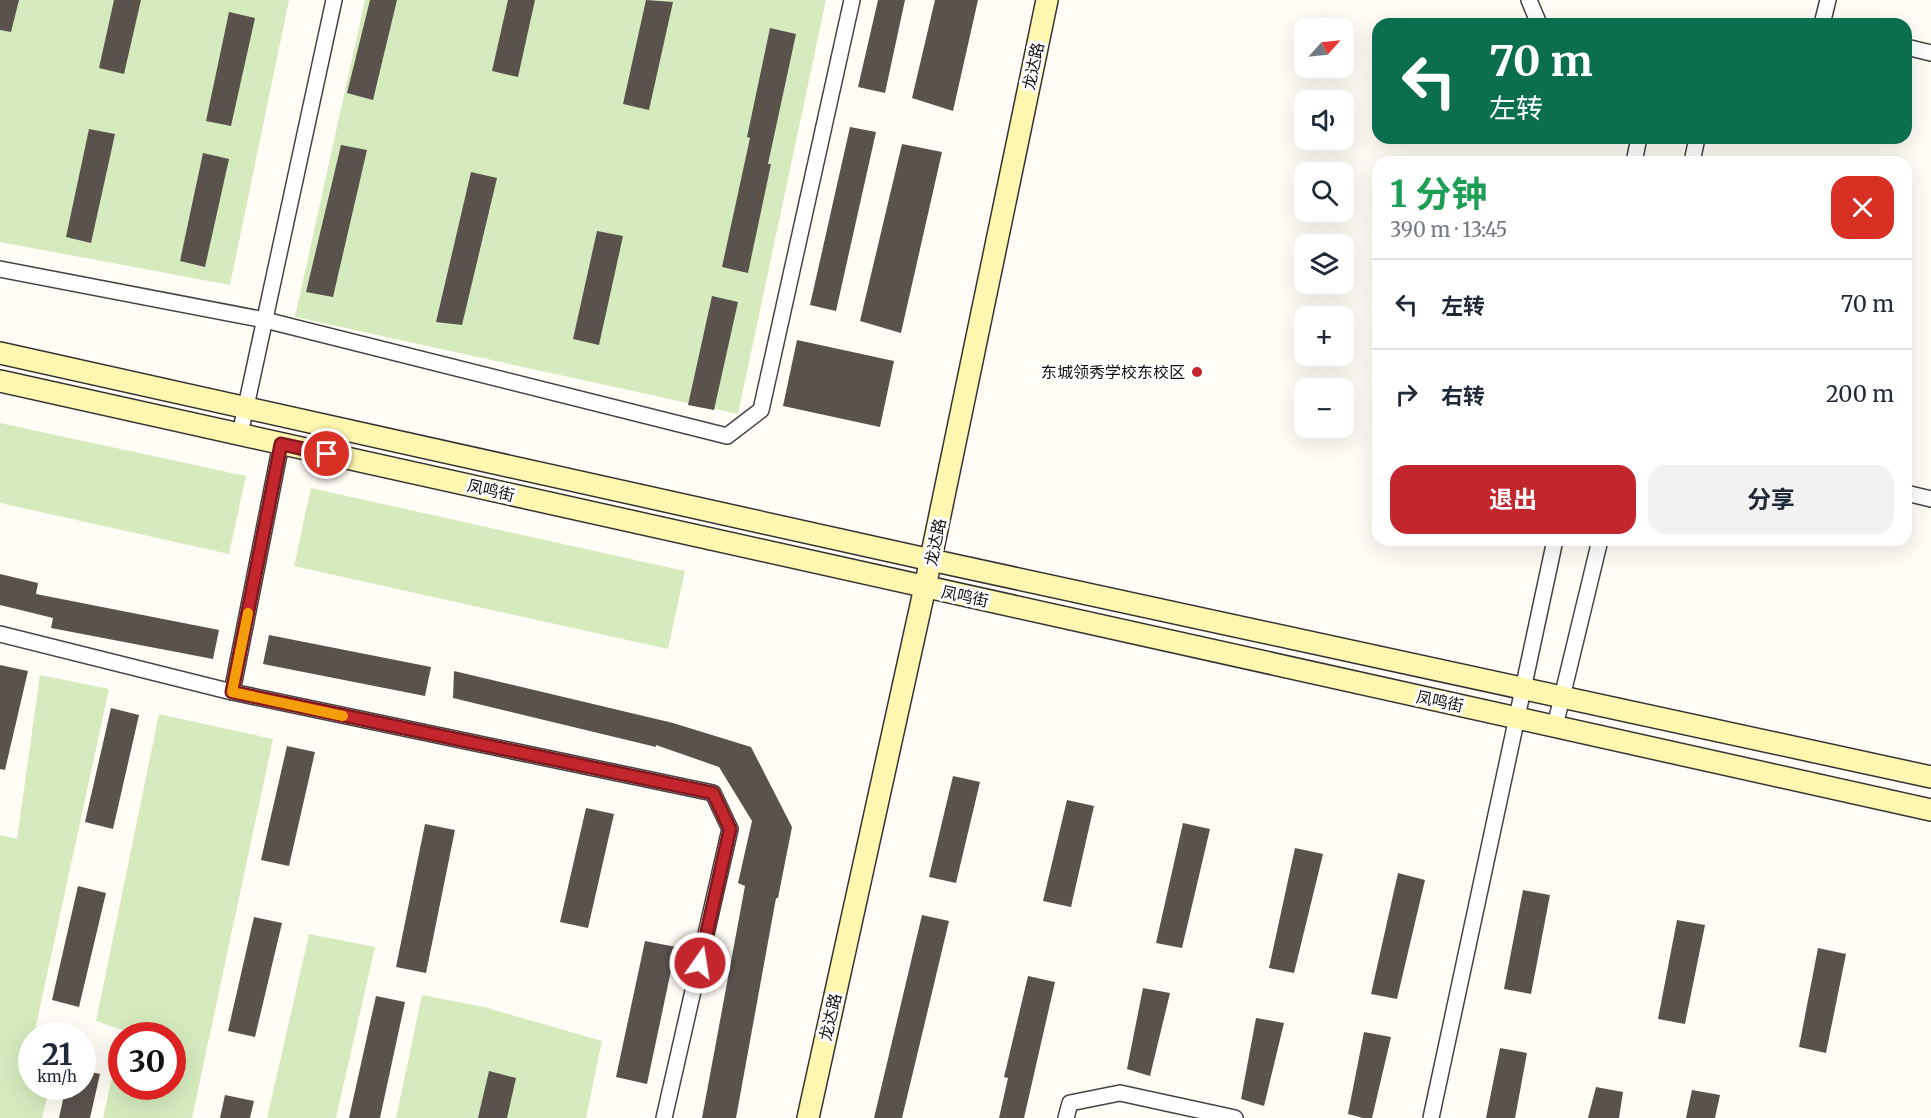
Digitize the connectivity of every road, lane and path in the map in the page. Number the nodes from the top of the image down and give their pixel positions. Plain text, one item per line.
1 (334, 0) edge
2 (852, 0) edge
3 (1047, 0) edge
4 (1530, 0) edge
5 (1828, 0) edge
6 (1537, 18) edge
7 (1824, 18) edge
8 (1912, 48) edge
9 (1931, 53) edge
10 (0, 269) edge
11 (265, 320) junction
12 (0, 353) edge
13 (0, 381) edge
14 (246, 407) junction
15 (240, 434) junction
16 (281, 444) junction
17 (1912, 494) edge
18 (1931, 499) edge
19 (1554, 546) edge
20 (1599, 546) edge
21 (931, 560) junction
22 (925, 587) junction
23 (0, 634) edge
24 (1524, 689) junction
25 (232, 692) junction
26 (1562, 697) junction
27 (1518, 718) junction
28 (1555, 726) junction
29 (1931, 777) edge
30 (1931, 810) edge
31 (1169, 1103) junction
32 (664, 1118) edge
33 (808, 1118) edge
34 (1066, 1118) edge
35 (1177, 1118) edge
36 (1235, 1118) edge
37 (1431, 1118) edge

1 - 11 street
2 - 11 street
3 - 21 main road, 龙达路
4 - 6 street
5 - 7 street
8 - 9 street
10 - 11 street
11 - 14 street
12 - 14 main road, 凤鸣街
13 - 15 main road, 凤鸣街
14 - 15 street
14 - 21 main road, 凤鸣街
15 - 16 main road, 凤鸣街
16 - 22 main road, 凤鸣街
16 - 25 street
17 - 18 street
19 - 24 street
20 - 26 street
21 - 22 main road, 龙达路
21 - 24 main road, 凤鸣街
22 - 27 main road, 凤鸣街
22 - 33 main road, 龙达路
23 - 25 street
24 - 26 main road, 凤鸣街
24 - 27 street
25 - 32 street
26 - 28 street
26 - 29 main road, 凤鸣街
27 - 28 main road, 凤鸣街
27 - 37 street
28 - 30 main road, 凤鸣街
31 - 34 street
31 - 35 street
31 - 36 street

